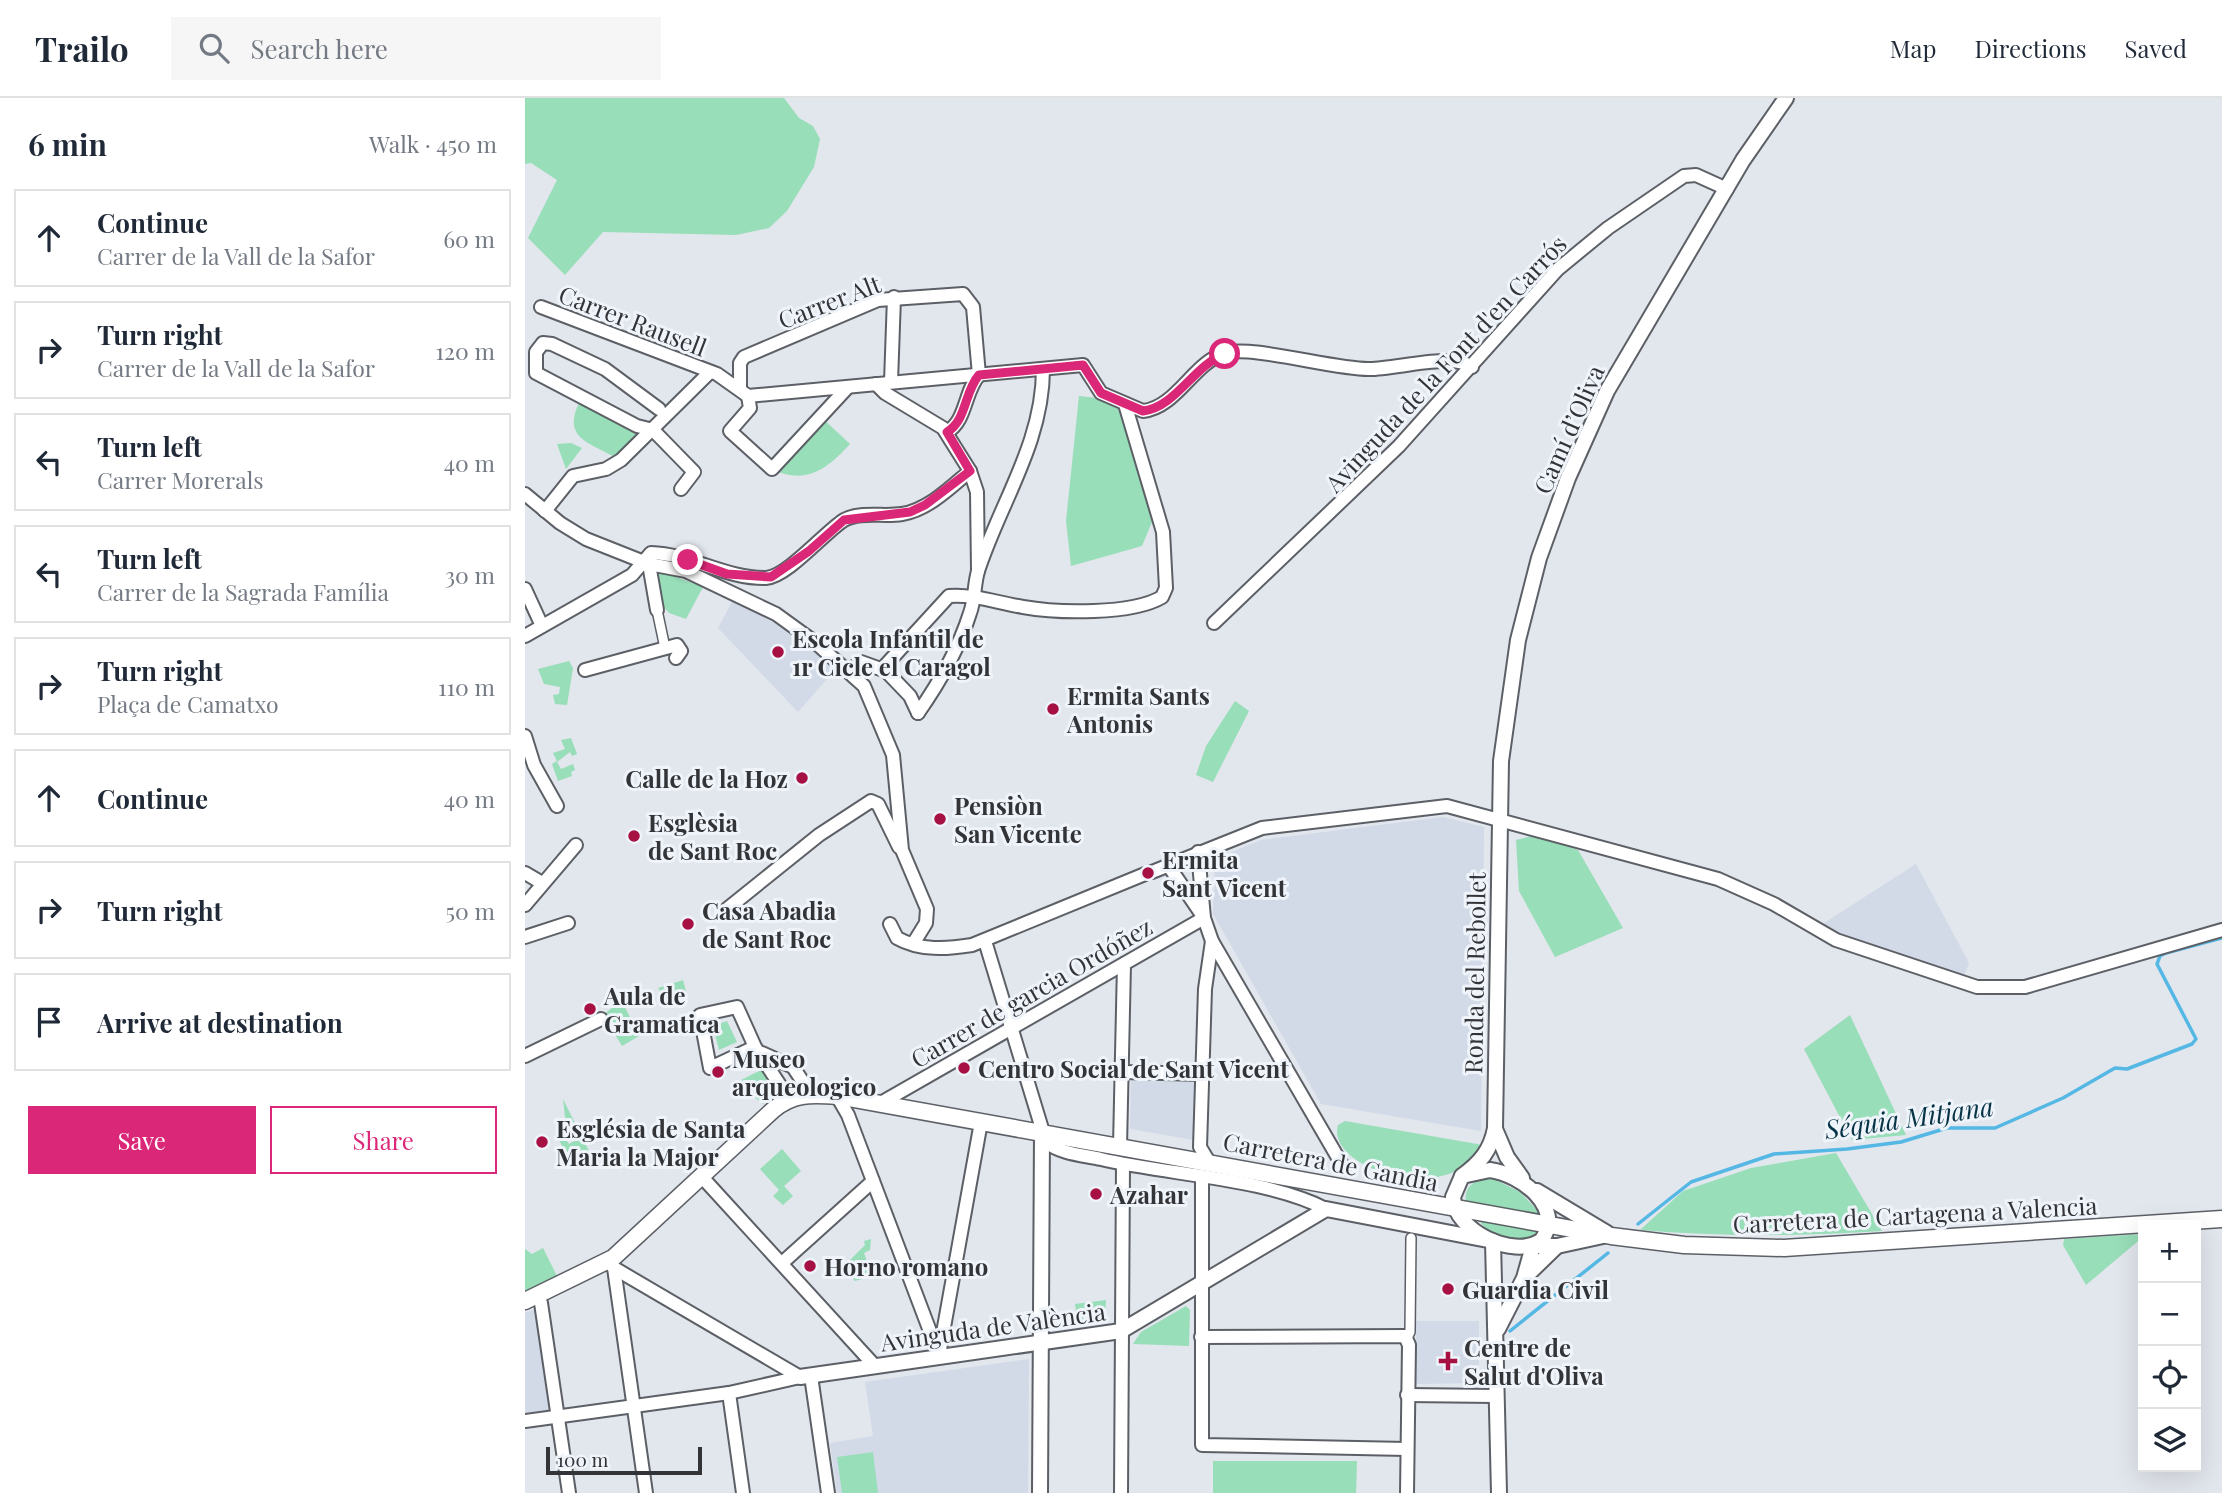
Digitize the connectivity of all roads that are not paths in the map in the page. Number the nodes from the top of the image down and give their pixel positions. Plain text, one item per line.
1 (1786, 98) edge
2 (1727, 190) junction
3 (894, 297) junction
4 (541, 307) dead end
5 (1472, 366) junction
6 (1043, 369) junction
7 (710, 372) junction
8 (979, 375) junction
9 (897, 381) junction
10 (876, 384) junction
11 (848, 387) junction
12 (744, 392) junction
13 (897, 400) junction
14 (1125, 404) junction
15 (659, 410) dead end
16 (653, 430) junction
17 (947, 432) junction
18 (970, 471) junction
19 (681, 489) dead end
20 (525, 494) edge
21 (545, 510) junction
22 (647, 563) junction
23 (978, 571) junction
24 (525, 589) edge
25 (974, 597) junction
26 (657, 610) joint
27 (1214, 623) dead end
28 (543, 626) junction
29 (525, 636) edge
30 (665, 648) junction
31 (676, 658) dead end
32 (883, 668) junction
33 (585, 670) dead end
34 (848, 671) junction
35 (525, 736) edge
36 (530, 767) edge
37 (557, 806) dead end
38 (1499, 819) junction
39 (576, 845) dead end
40 (902, 850) junction
41 (1198, 852) junction
42 (1168, 865) junction
43 (525, 873) edge
44 (542, 883) junction
45 (525, 905) edge
46 (727, 909) dead end
47 (1204, 918) junction
48 (568, 923) dead end
49 (890, 924) dead end
50 (2222, 930) edge
51 (525, 937) edge
52 (985, 941) junction
53 (1212, 941) junction
54 (913, 944) junction
55 (1124, 964) junction
56 (601, 1019) dead end
57 (1011, 1027) junction
58 (758, 1050) junction
59 (525, 1056) edge
60 (796, 1072) junction
61 (1123, 1072) junction
62 (1203, 1074) junction
63 (785, 1093) junction
64 (811, 1094) junction
65 (837, 1096) junction
66 (879, 1104) junction
67 (981, 1122) junction
68 (1495, 1128) junction
69 (1043, 1141) junction
70 (1120, 1146) junction
71 (1209, 1162) junction
72 (1123, 1164) junction
73 (1344, 1168) dead end
74 (1462, 1176) junction
75 (702, 1177) junction
76 (1202, 1178) junction
77 (873, 1181) junction
78 (1528, 1186) junction
79 (1454, 1207) junction
80 (1326, 1209) junction
81 (2222, 1219) edge
82 (1548, 1224) junction
83 (1611, 1236) junction
84 (1411, 1238) dead end
85 (1493, 1241) junction
86 (1533, 1246) junction
87 (1556, 1246) junction
88 (782, 1263) junction
89 (611, 1265) junction
90 (1524, 1278) junction
91 (1202, 1283) junction
92 (531, 1299) edge
93 (945, 1318) junction
94 (924, 1319) junction
95 (1121, 1331) junction
96 (1202, 1337) junction
97 (1407, 1338) junction
98 (1041, 1343) junction
99 (1496, 1343) junction
100 (939, 1355) junction
101 (874, 1365) junction
102 (806, 1376) junction
103 (729, 1393) junction
104 (1407, 1395) junction
105 (1496, 1396) junction
106 (634, 1406) junction
107 (558, 1417) junction
108 (525, 1421) edge
109 (1407, 1449) junction
110 (569, 1493) edge
111 (646, 1493) edge
112 (743, 1493) edge
113 (828, 1493) edge
114 (1040, 1493) edge
115 (1121, 1493) edge
116 (1407, 1493) edge
117 (1499, 1493) edge

1 - 2 street, Camí d’Oliva
2 - 5 street, Avinguda de la Font d'en Carrós
2 - 38 street, Camí d’Oliva
3 - 8 street, Carrer Alt
3 - 9 street
3 - 12 street, Carrer Alt
4 - 7 street, Carrer Rausell
5 - 14 street
5 - 27 street, Avinguda de la Font d'en Carrós
6 - 8 street
6 - 14 street
6 - 23 street
7 - 12 street, Carrer Rausell
7 - 16 street
8 - 9 street
8 - 17 street
9 - 10 street
9 - 13 street
10 - 11 street
10 - 13 street
11 - 12 street
11 - 12 street
13 - 17 street
14 - 25 street
15 - 16 street
16 - 19 street
16 - 21 street
17 - 18 street
18 - 22 street
18 - 23 street
20 - 21 street
21 - 22 street
22 - 26 street
22 - 28 street
22 - 34 street
23 - 25 street
24 - 28 street
25 - 32 street
25 - 32 street
26 - 30 street
28 - 29 street
30 - 31 street
30 - 33 street
32 - 34 street
34 - 40 street
35 - 36 street
36 - 37 street
38 - 41 street
38 - 50 street
38 - 68 street, Ronda del Rebollet
39 - 44 street
40 - 46 street
40 - 54 street
41 - 42 street
41 - 47 street
42 - 47 street
42 - 52 street
43 - 44 street
44 - 45 street
47 - 53 street
47 - 55 street, Carrer de garcia Ordóñez
48 - 51 street
49 - 54 street
52 - 54 street
52 - 57 street
53 - 62 street
53 - 73 street
55 - 57 street, Carrer de garcia Ordóñez
55 - 61 street
56 - 59 street
57 - 66 street, Carrer de garcia Ordóñez
57 - 69 street
58 - 58 street
58 - 60 street
58 - 63 street
60 - 63 street
60 - 64 street
61 - 62 street
61 - 70 street
62 - 71 street
63 - 64 main road, Carretera de Gandia
63 - 75 main road
64 - 65 main road, Carretera de Gandia
65 - 66 main road, Carretera de Gandia
65 - 77 street
66 - 67 main road, Carretera de Gandia
67 - 69 main road, Carretera de Gandia
67 - 93 street
68 - 74 street, Ronda del Rebollet
68 - 78 street, Ronda del Rebollet
69 - 70 main road, Carretera de Gandia
69 - 72 street, Carretera de Gandia
69 - 98 street
70 - 71 main road, Carretera de Gandia
71 - 79 main road, Carretera de Gandia
72 - 76 street, Carretera de Gandia
72 - 95 street
74 - 78 street
74 - 79 street
75 - 88 street
75 - 89 main road
76 - 80 street, Carretera de Gandia
76 - 91 street
77 - 88 street
77 - 94 street
78 - 82 street, Ronda del Rebollet
78 - 83 street
79 - 82 main road, Carretera de Gandia
79 - 85 street
80 - 85 street
80 - 91 street, Avinguda de València
81 - 83 main road, Carretera de Cartagena a Valencia
82 - 83 main road, Carretera de Gandia
82 - 86 street
83 - 87 street
84 - 97 street
85 - 86 street
85 - 99 street
86 - 87 street
86 - 90 street
87 - 90 street
88 - 101 street
89 - 92 main road
89 - 102 street
89 - 106 street
90 - 99 street
91 - 95 street, Avinguda de València
91 - 96 street
92 - 107 street
93 - 94 street
93 - 100 street
94 - 100 street
95 - 98 street, Avinguda de València
95 - 115 street
96 - 97 street
96 - 109 street
97 - 104 street
98 - 100 street, Avinguda de València
98 - 114 street
99 - 105 street
100 - 101 street, Avinguda de València
101 - 102 street, Avinguda de València
102 - 103 street
102 - 113 street
103 - 106 street
103 - 112 street
104 - 105 street
104 - 109 street
105 - 117 street
106 - 107 street
106 - 111 street
107 - 108 street
107 - 110 street
109 - 116 street

